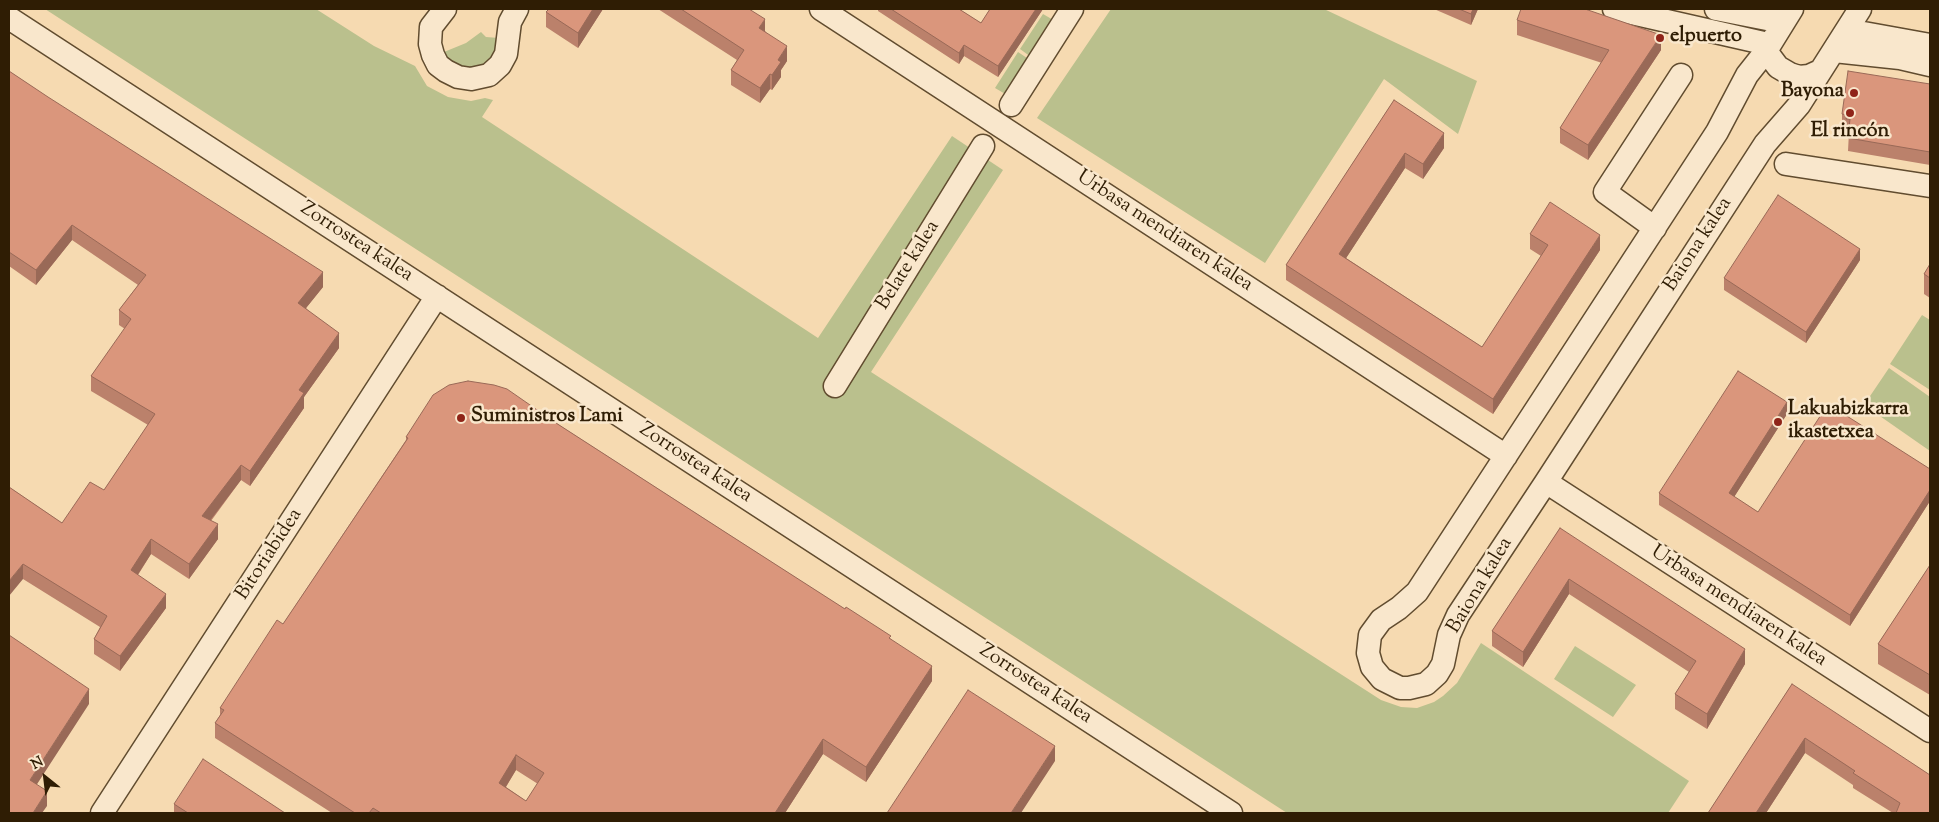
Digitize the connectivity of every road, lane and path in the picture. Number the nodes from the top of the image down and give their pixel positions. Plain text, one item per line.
1 (445, 9) edge
2 (517, 9) edge
3 (822, 9) edge
4 (1072, 9) edge
5 (1614, 9) edge
6 (1716, 9) edge
7 (1787, 15) edge
8 (9, 18) edge
9 (1849, 18) edge
10 (1930, 45) edge
11 (1767, 48) junction
12 (1834, 51) junction
13 (1930, 65) edge
14 (1820, 71) junction
15 (1681, 76) dead end
16 (1011, 104) dead end
17 (982, 146) dead end
18 (1786, 164) dead end
19 (1930, 186) edge
20 (1655, 228) junction
21 (437, 296) junction
22 (835, 386) dead end
23 (1506, 456) junction
24 (1546, 482) junction
25 (1930, 731) edge
26 (102, 813) edge
27 (1231, 813) edge

1 - 2 street
3 - 23 street, Urbasa mendiaren kalea
4 - 16 street
5 - 11 street
6 - 7 street
7 - 11 street, Baiona kalea
8 - 21 street, Zorrostea kalea
9 - 10 street
9 - 12 street, Baiona kalea
11 - 14 street
11 - 20 street, Baiona kalea
12 - 13 street
12 - 14 street, Baiona kalea
14 - 24 street, Baiona kalea
15 - 20 street
17 - 22 street, Belate kalea
18 - 19 street
20 - 23 street, Baiona kalea
21 - 26 street, Bitoriabidea
21 - 27 street, Zorrostea kalea
23 - 24 street, Baiona kalea
24 - 25 street, Urbasa mendiaren kalea

